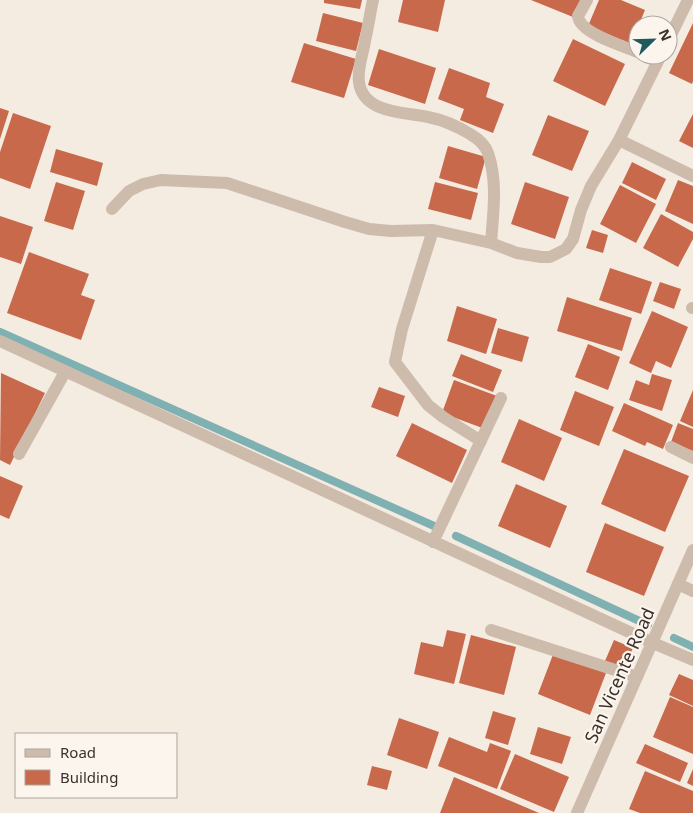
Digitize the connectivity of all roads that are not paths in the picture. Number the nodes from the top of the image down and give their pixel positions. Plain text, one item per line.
1 (373, 0) edge
2 (586, 0) edge
3 (688, 0) edge
4 (678, 20) edge
5 (628, 48) edge
6 (656, 65) edge
7 (619, 140) junction
8 (693, 176) edge
9 (112, 209) dead end
10 (433, 230) junction
11 (492, 244) junction
12 (0, 341) edge
13 (65, 372) junction
14 (501, 398) dead end
15 (481, 441) junction
16 (671, 446) dead end
17 (19, 454) dead end
18 (693, 458) edge
19 (433, 542) junction
20 (693, 550) edge
21 (678, 584) junction
22 (693, 591) edge
23 (491, 630) dead end
24 (652, 643) junction
25 (693, 660) edge
26 (637, 677) junction
27 (576, 813) edge

1 - 11 street
2 - 5 street
3 - 4 street
6 - 7 street
7 - 8 street
7 - 11 street
9 - 10 street
10 - 11 street
10 - 15 street
12 - 13 street
13 - 17 street
13 - 19 street
14 - 15 street
15 - 19 street
16 - 18 street
19 - 24 street
20 - 21 street, San Vicente Road
21 - 22 street
21 - 24 street, San Vicente Road
23 - 26 street
24 - 25 street
24 - 26 street, San Vicente Road
26 - 27 street, San Vicente Road

